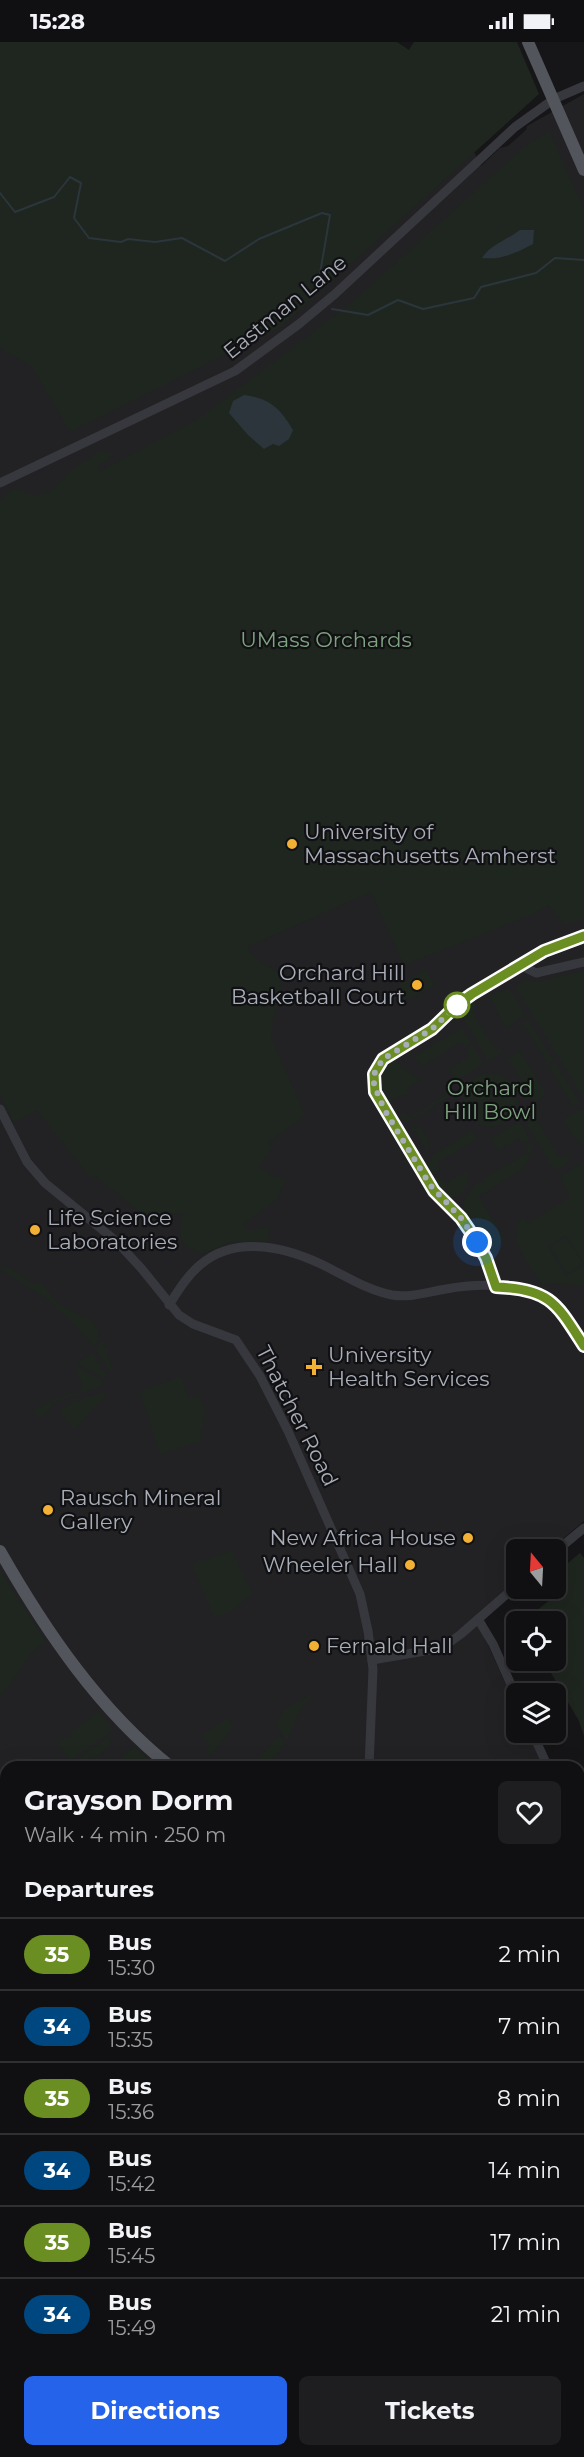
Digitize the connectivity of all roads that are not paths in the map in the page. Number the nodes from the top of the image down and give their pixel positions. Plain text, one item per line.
1 (528, 42) edge
2 (584, 86) edge
3 (554, 99) junction
4 (584, 170) edge
5 (0, 483) edge
6 (584, 936) edge
7 (584, 962) edge
8 (520, 965) junction
9 (0, 1109) edge
10 (496, 1287) junction
11 (169, 1305) junction
12 (584, 1346) edge
13 (584, 1528) edge
14 (566, 1543) edge
15 (0, 1551) edge
16 (506, 1595) edge
17 (478, 1619) junction
18 (372, 1660) junction
19 (510, 1683) edge
20 (537, 1743) edge
21 (164, 1761) edge
22 (369, 1761) edge
23 (545, 1761) edge

1 - 3 main road
2 - 3 street, Eastman Lane
3 - 4 main road
3 - 5 street, Eastman Lane
6 - 8 street
7 - 8 street
8 - 10 street
9 - 11 street, Thatcher Road
10 - 11 street
10 - 12 street
11 - 18 street, Thatcher Road
13 - 14 street
15 - 21 main road
16 - 17 street
17 - 18 street
17 - 19 street
18 - 22 street, Thatcher Road
20 - 23 street

